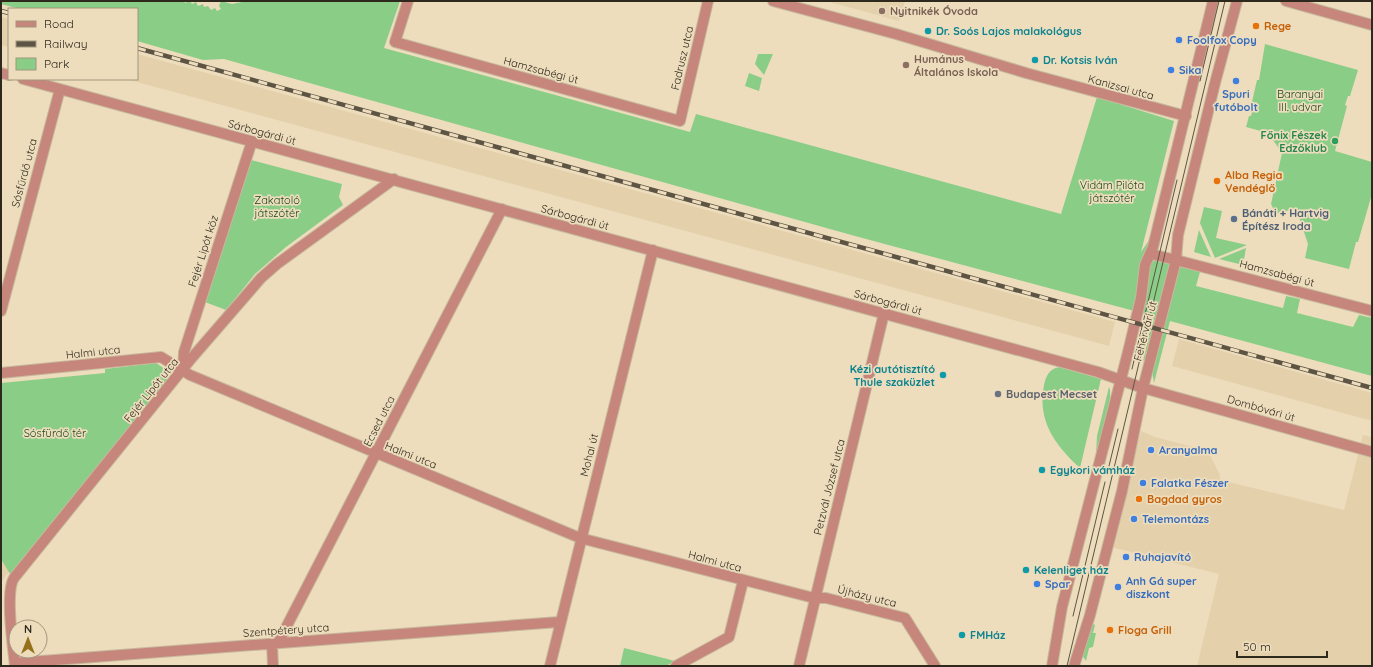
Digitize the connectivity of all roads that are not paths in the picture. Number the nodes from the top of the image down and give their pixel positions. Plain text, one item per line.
1 (408, 1) edge
2 (708, 1) edge
3 (772, 1) edge
4 (1213, 1) edge
5 (1237, 1) edge
6 (1286, 1) edge
7 (1372, 25) edge
8 (27, 80) edge
9 (60, 89) junction
10 (1186, 116) junction
11 (680, 121) joint
12 (252, 142) junction
13 (394, 179) junction
14 (502, 209) junction
15 (653, 250) junction
16 (1151, 254) junction
17 (1176, 260) junction
18 (1, 311) edge
19 (1372, 311) edge
20 (884, 313) junction
21 (183, 370) junction
22 (1, 373) edge
23 (1120, 379) junction
24 (1143, 388) junction
25 (1372, 452) edge
26 (376, 454) junction
27 (580, 538) junction
28 (743, 580) junction
29 (814, 598) junction
30 (559, 622) junction
31 (275, 643) junction
32 (15, 664) edge
33 (273, 666) edge
34 (550, 666) edge
35 (676, 666) edge
36 (798, 666) edge
37 (934, 666) edge
38 (1052, 666) edge
39 (1074, 666) edge

1 - 11 street, Hamzsabégi út
2 - 11 street, Fadrusz utca
3 - 10 street, Kanizsai utca
4 - 10 street, Fehérvári út
5 - 17 street, Fehérvári út
6 - 7 street
8 - 9 street, Sárbogárdi út
9 - 12 street, Sárbogárdi út
9 - 18 street, Sósfürdő utca
10 - 16 street, Fehérvári út
12 - 13 street, Sárbogárdi út
12 - 21 street, Fejér Lipót köz
13 - 14 street, Sárbogárdi út
13 - 21 street, Fejér Lipót utca
14 - 15 street, Sárbogárdi út
14 - 26 street, Ecsed utca
15 - 20 street, Sárbogárdi út
15 - 27 street, Mohai út
16 - 17 street, Hamzsabégi út
16 - 23 street, Fehérvári út
17 - 19 street, Hamzsabégi út
17 - 24 street, Fehérvári út
20 - 23 street, Sárbogárdi út
20 - 29 street, Petzvál József utca
21 - 22 street, Halmi utca
21 - 26 street, Halmi utca
21 - 32 street, Fejér Lipót utca
23 - 24 street, Sárbogárdi út
23 - 38 street, Fehérvári út
24 - 25 street, Dombóvári út
24 - 39 street, Fehérvári út
26 - 27 street, Halmi utca
26 - 31 street, Ecsed utca
27 - 28 street, Halmi utca
27 - 30 street, Mohai út
28 - 29 street, Halmi utca
28 - 35 street
29 - 36 street, Petzvál József utca
29 - 37 street, Újházy utca
30 - 31 street, Szentpétery utca
30 - 34 street, Mohai út
31 - 32 street, Szentpétery utca
31 - 33 street

